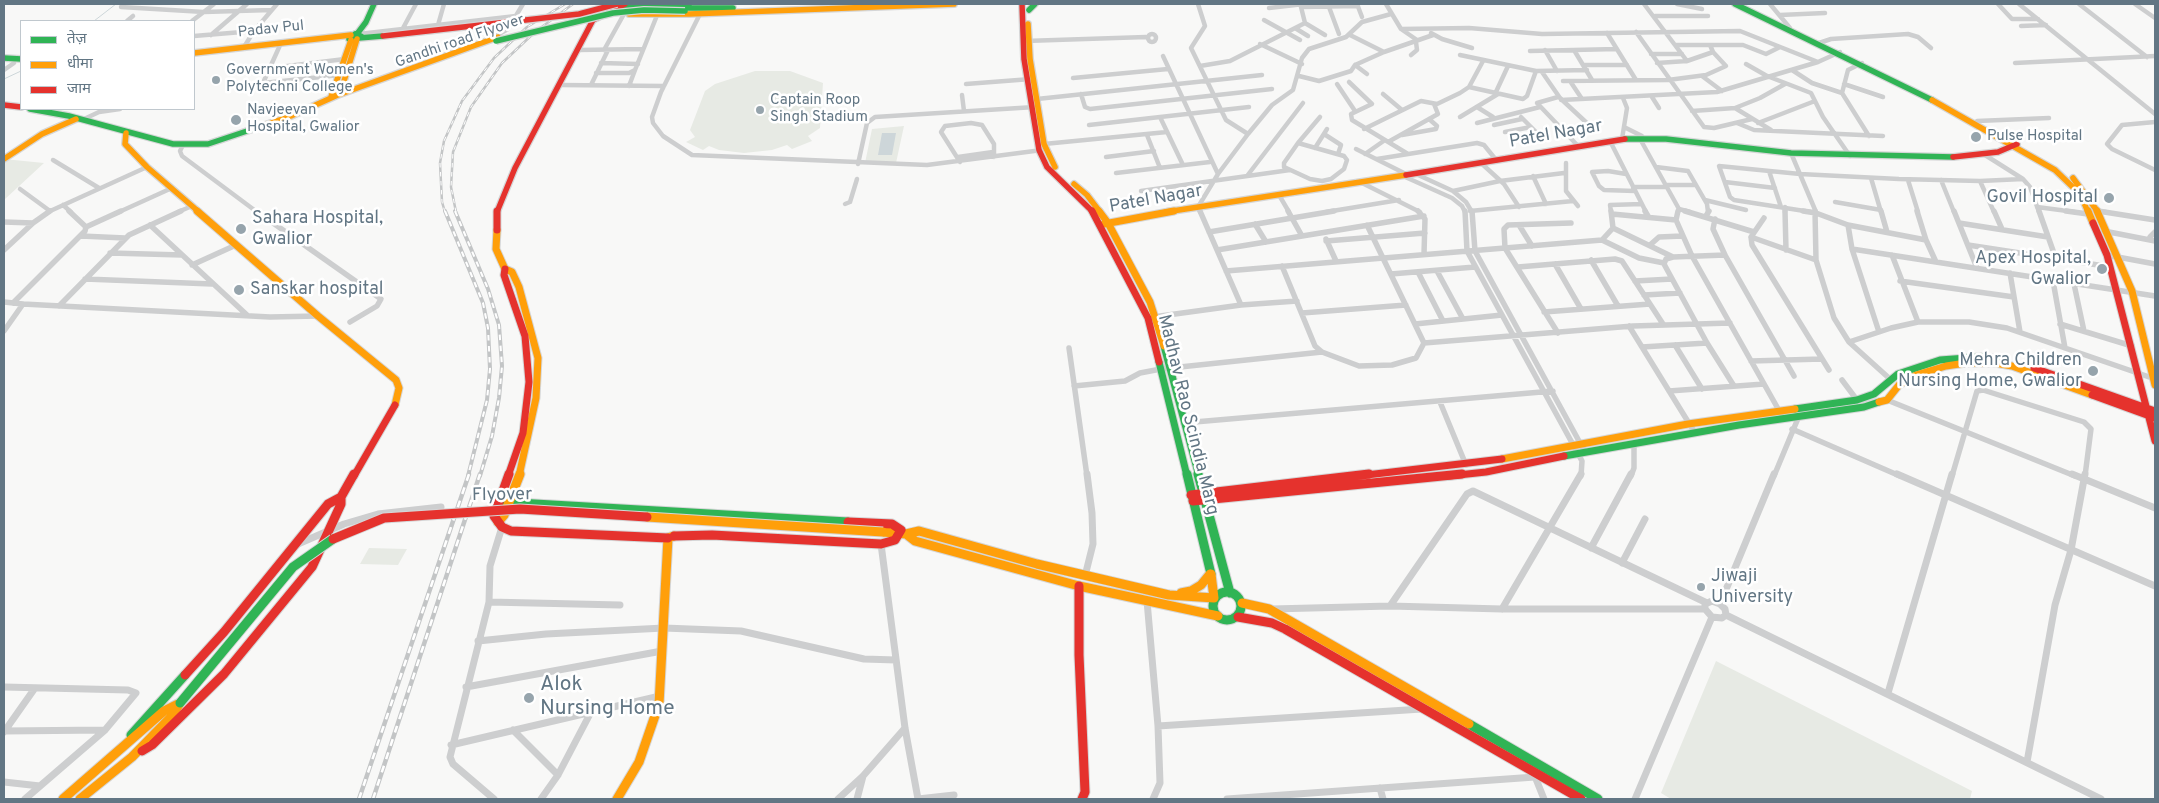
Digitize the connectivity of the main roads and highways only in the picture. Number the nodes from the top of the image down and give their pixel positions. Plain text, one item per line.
1 (374, 4) edge
2 (712, 4) edge
3 (897, 4) edge
4 (954, 4) edge
5 (1022, 4) edge
6 (1035, 4) edge
7 (1735, 4) edge
8 (1742, 4) edge
9 (619, 6) edge
10 (722, 7) junction
11 (1029, 7) edge
12 (693, 8) edge
13 (355, 37) junction
14 (1026, 41) junction
15 (1817, 43) junction
16 (281, 44) junction
17 (195, 53) edge
18 (195, 57) edge
19 (4, 58) edge
20 (15, 61) edge
21 (1860, 64) junction
22 (354, 92) junction
23 (340, 94) junction
24 (331, 97) junction
25 (4, 105) edge
26 (20, 107) edge
27 (35, 110) edge
28 (291, 116) junction
29 (79, 119) junction
30 (126, 133) junction
31 (150, 138) junction
32 (196, 144) junction
33 (2015, 145) junction
34 (127, 147) junction
35 (4, 159) edge
36 (1105, 224) junction
37 (505, 269) junction
38 (1982, 360) junction
39 (1165, 368) junction
40 (1887, 381) junction
41 (2155, 381) edge
42 (1895, 390) junction
43 (2155, 411) edge
44 (2150, 414) edge
45 (1782, 415) junction
46 (2155, 441) edge
47 (1582, 450) junction
48 (341, 497) junction
49 (1202, 497) junction
50 (1192, 498) junction
51 (500, 502) junction
52 (509, 502) junction
53 (500, 524) junction
54 (903, 534) junction
55 (668, 538) junction
56 (1210, 574) junction
57 (1079, 586) junction
58 (1230, 593) junction
59 (1169, 596) junction
60 (1214, 598) junction
61 (1242, 603) junction
62 (1271, 610) junction
63 (1218, 616) junction
64 (1238, 617) junction
65 (1269, 622) junction
66 (180, 703) junction
67 (120, 751) junction
68 (132, 757) junction
69 (63, 799) edge
70 (80, 799) edge
71 (617, 799) edge
72 (1082, 799) edge
73 (1581, 799) edge
74 (1598, 799) edge

1 - 13 main road
2 - 10 main road
2 - 12 main road
3 - 10 main road
4 - 12 main road
5 - 14 main road, Madhav Rao Scindia Marg
6 - 11 main road
7 - 15 main road
8 - 15 main road
9 - 12 main road
9 - 12 main road
9 - 13 main road, Padav Pul, bridge
9 - 37 main road
10 - 12 main road
11 - 14 main road, Madhav Rao Scindia Marg
12 - 22 main road, Gandhi road Flyover, bridge
13 - 16 main road, Padav Pul
13 - 23 main road
13 - 24 main road
14 - 36 main road, Madhav Rao Scindia Marg
15 - 21 main road
16 - 17 main road, Padav Pul
16 - 18 main road, Padav Pul
19 - 20 main road
21 - 33 main road
21 - 33 main road
22 - 23 main road, Gandhi road Flyover
22 - 28 main road, Gandhi road Flyover
23 - 24 main road
23 - 28 main road
24 - 32 main road
25 - 26 main road
27 - 29 main road
28 - 32 main road
29 - 30 main road
29 - 35 main road
30 - 31 main road
30 - 34 main road
31 - 32 main road
31 - 34 main road
33 - 36 main road, Patel Nagar
33 - 41 main road
33 - 44 main road
34 - 48 main road
36 - 39 main road, Madhav Rao Scindia Marg
37 - 51 main road
37 - 52 main road
38 - 40 main road
38 - 42 main road
38 - 44 main road
39 - 49 main road, Madhav Rao Scindia Marg
39 - 50 main road, Madhav Rao Scindia Marg
40 - 42 main road
40 - 45 main road
42 - 45 main road
43 - 44 main road
44 - 46 main road
45 - 47 main road
45 - 47 main road
47 - 49 main road
47 - 49 main road
48 - 67 main road
48 - 68 main road
49 - 50 main road
49 - 58 main road, Madhav Rao Scindia Marg
50 - 56 main road, Madhav Rao Scindia Marg
51 - 52 main road
51 - 53 main road
52 - 53 main road
52 - 54 main road
53 - 55 main road
54 - 55 main road
54 - 57 main road
54 - 59 main road, Flyover
54 - 66 main road, Flyover, bridge
55 - 71 main road
56 - 59 main road
56 - 60 main road, Madhav Rao Scindia Marg
57 - 63 main road
57 - 72 main road
58 - 60 main road
58 - 61 main road
59 - 60 main road, Flyover
60 - 63 main road
61 - 62 main road
61 - 64 main road
62 - 65 main road
62 - 74 main road
63 - 64 main road
64 - 65 main road
65 - 73 main road
66 - 67 main road, Flyover
66 - 68 main road, Flyover
67 - 69 main road
68 - 70 main road

